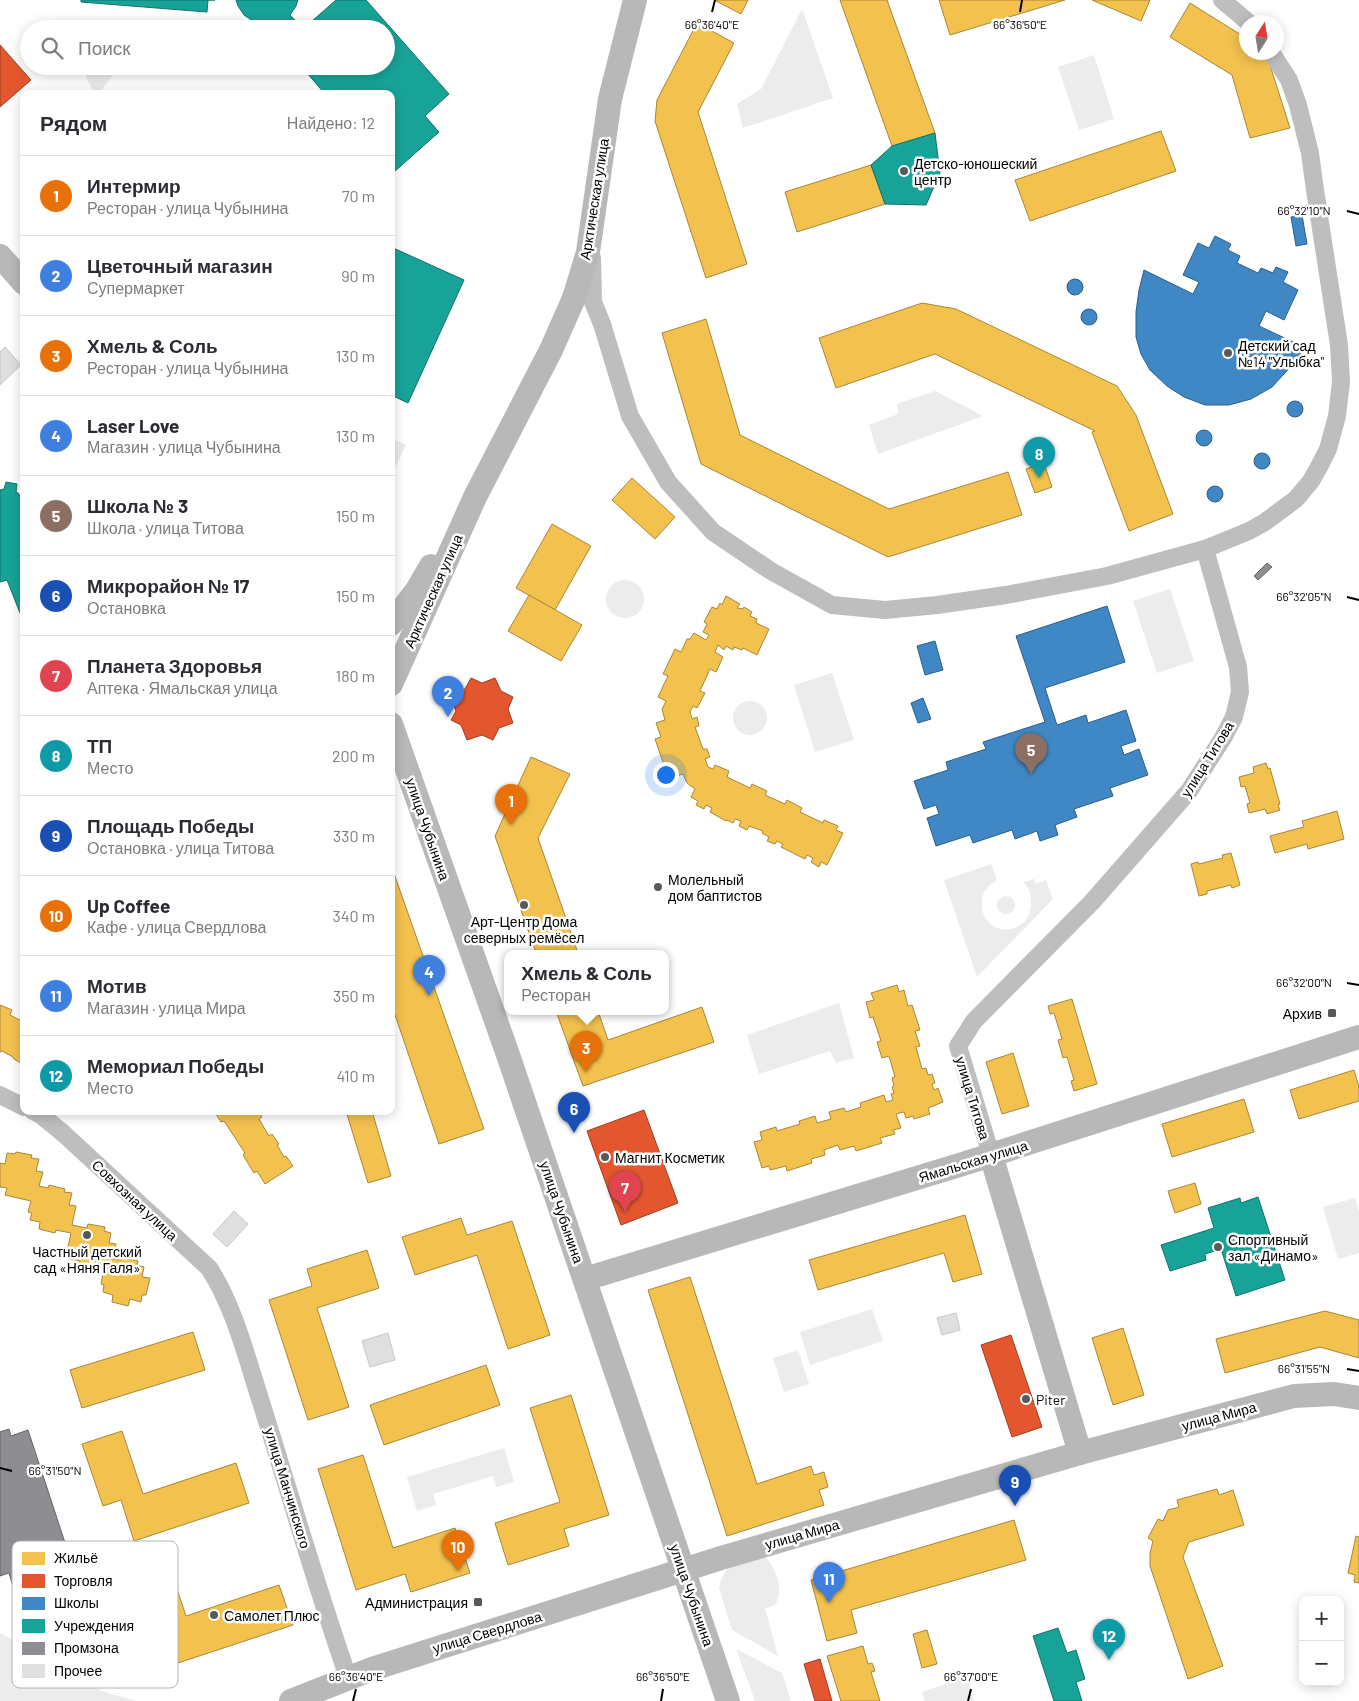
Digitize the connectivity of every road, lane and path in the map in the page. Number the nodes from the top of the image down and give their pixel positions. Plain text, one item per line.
1 (635, 0) edge
2 (1222, 0) edge
3 (1240, 15) edge
4 (1276, 60) edge
5 (593, 224) junction
6 (0, 256) edge
7 (20, 278) edge
8 (475, 497) junction
9 (1205, 549) junction
10 (395, 619) edge
11 (395, 675) edge
12 (395, 735) edge
13 (1359, 1037) edge
14 (0, 1095) edge
15 (20, 1105) edge
16 (41, 1115) edge
17 (991, 1155) junction
18 (585, 1279) junction
19 (226, 1299) joint
20 (1359, 1398) edge
21 (1080, 1453) junction
22 (684, 1570) junction
23 (348, 1677) junction
24 (291, 1701) edge
25 (728, 1701) edge

1 - 5 street, Арктическая улица
2 - 3 street
4 - 9 street
5 - 8 street, Арктическая улица
5 - 9 street
6 - 7 street
8 - 10 street, Арктическая улица
8 - 11 street, Арктическая улица
9 - 17 street, улица Титова
12 - 18 street, улица Чубынина
13 - 17 street, Ямальская улица
14 - 15 street
16 - 19 street, Совхозная улица
17 - 18 street, Ямальская улица
17 - 21 street, улица Титова
18 - 22 street, улица Чубынина
19 - 23 street, улица Манчинского
20 - 21 street, улица Мира
21 - 22 street, улица Мира
22 - 23 street, улица Свердлова
22 - 25 street, улица Чубынина
23 - 24 street, улица Свердлова

